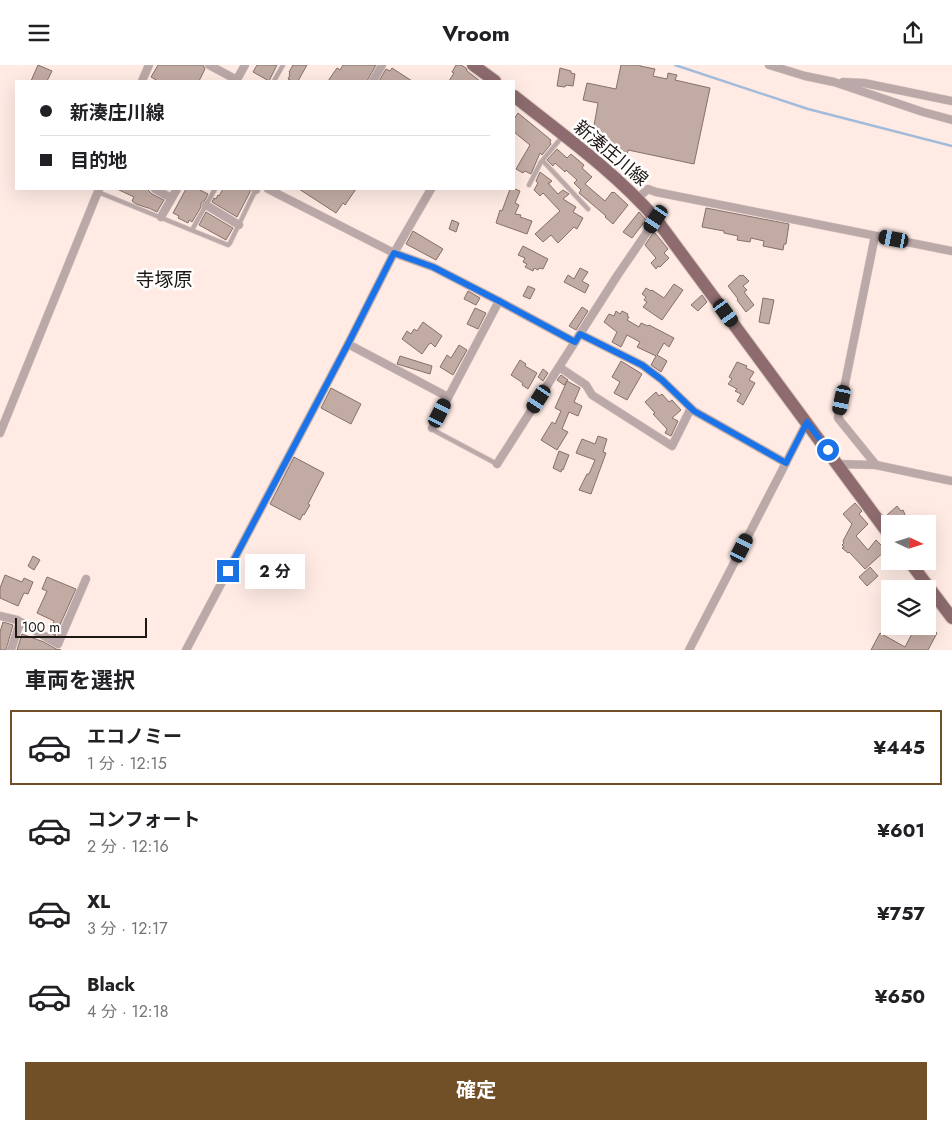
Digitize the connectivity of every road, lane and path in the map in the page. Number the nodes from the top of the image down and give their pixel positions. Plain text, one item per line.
1 (149, 65) edge
2 (209, 65) edge
3 (245, 65) edge
4 (282, 65) edge
5 (382, 65) edge
6 (473, 65) edge
7 (769, 65) edge
8 (142, 80) edge
9 (234, 80) edge
10 (237, 80) edge
11 (274, 80) edge
12 (374, 80) edge
13 (494, 80) edge
14 (834, 81) junction
15 (515, 97) edge
16 (952, 101) edge
17 (952, 120) edge
18 (564, 135) junction
19 (542, 161) junction
20 (528, 185) dead end
21 (157, 190) edge
22 (176, 190) edge
23 (214, 190) edge
24 (256, 190) edge
25 (270, 190) edge
26 (430, 190) edge
27 (99, 191) edge
28 (171, 198) junction
29 (638, 198) junction
30 (206, 205) junction
31 (588, 209) dead end
32 (161, 217) junction
33 (656, 219) junction
34 (239, 225) junction
35 (192, 231) junction
36 (875, 236) junction
37 (952, 251) edge
38 (394, 253) junction
39 (499, 301) junction
40 (580, 334) junction
41 (575, 342) junction
42 (348, 344) junction
43 (560, 367) junction
44 (448, 397) junction
45 (691, 408) junction
46 (807, 422) junction
47 (432, 428) joint
48 (0, 433) edge
49 (786, 463) junction
50 (497, 464) joint
51 (838, 464) junction
52 (876, 465) junction
53 (952, 481) edge
54 (881, 524) edge
55 (916, 570) edge
56 (86, 579) dead end
57 (0, 616) edge
58 (952, 618) edge
59 (20, 622) junction
60 (11, 650) edge
61 (186, 650) edge
62 (690, 650) edge

1 - 8 street
2 - 9 street
3 - 10 street
4 - 11 lane
5 - 12 street
6 - 13 main road
7 - 14 street
14 - 16 street
14 - 17 street
15 - 18 main road, 新湊庄川線
18 - 19 lane
18 - 29 main road, 新湊庄川線
19 - 20 lane
19 - 31 lane
21 - 28 street
22 - 28 street
23 - 30 lane
24 - 34 lane
25 - 38 street
26 - 38 street
27 - 32 lane
27 - 48 street
28 - 32 street
29 - 33 main road, 新湊庄川線
29 - 36 street
30 - 34 street
30 - 35 lane
32 - 35 lane
33 - 40 street
33 - 46 main road, 新湊庄川線
34 - 35 lane
36 - 37 street
36 - 52 street
38 - 39 street
38 - 42 street
39 - 41 street
39 - 44 street
40 - 41 street
40 - 45 street
41 - 43 street
42 - 44 street
42 - 61 street
43 - 45 street
43 - 50 street
44 - 47 street
45 - 49 street
46 - 49 street
46 - 51 main road, 新湊庄川線
47 - 50 lane
49 - 62 street
51 - 52 street
51 - 54 main road, 新湊庄川線
52 - 53 street
55 - 58 main road
56 - 59 street
57 - 59 street
59 - 60 street

